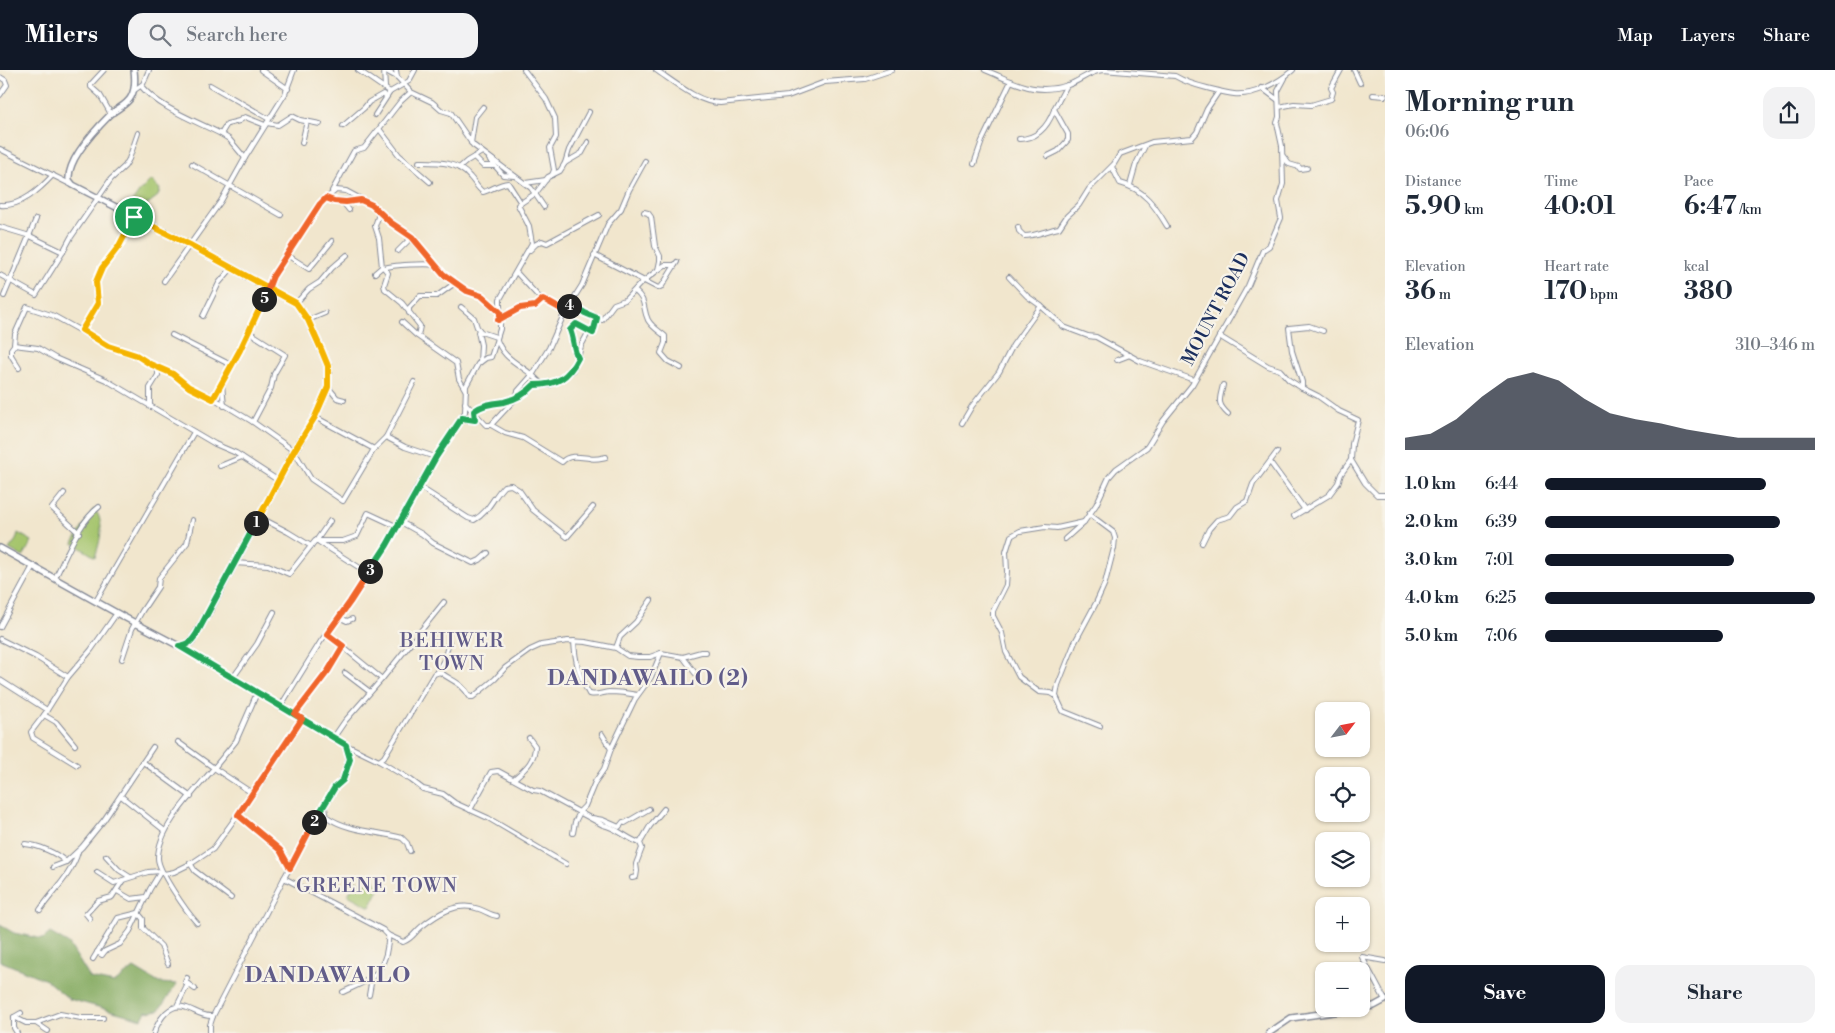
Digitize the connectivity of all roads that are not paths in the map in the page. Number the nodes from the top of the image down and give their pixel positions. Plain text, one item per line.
1 (104, 70) edge
2 (134, 70) edge
3 (149, 70) edge
4 (261, 70) edge
5 (294, 70) edge
6 (358, 70) edge
7 (384, 70) edge
8 (396, 70) edge
9 (415, 70) edge
10 (524, 70) edge
11 (656, 70) edge
12 (892, 70) edge
13 (985, 70) edge
14 (1104, 70) edge
15 (1176, 70) edge
16 (1293, 70) edge
17 (1342, 70) edge
18 (1354, 70) edge
19 (1175, 76) junction
20 (0, 77) edge
21 (397, 77) junction
22 (1285, 78) junction
23 (1011, 82) junction
24 (1360, 83) dead end
25 (404, 84) junction
26 (210, 85) dead end
27 (1068, 85) junction
28 (141, 86) junction
29 (386, 87) junction
30 (1262, 88) junction
31 (288, 89) junction
32 (133, 91) junction
33 (1218, 91) junction
34 (390, 92) junction
35 (411, 92) junction
36 (1373, 95) dead end
37 (0, 96) edge
38 (1385, 96) edge
39 (386, 97) junction
40 (1278, 100) junction
41 (483, 107) dead end
42 (1279, 107) junction
43 (1054, 110) junction
44 (589, 112) dead end
45 (111, 114) junction
46 (375, 115) dead end
47 (307, 121) junction
48 (267, 122) junction
49 (320, 124) dead end
50 (343, 126) dead end
51 (380, 130) junction
52 (138, 132) dead end
53 (221, 134) junction
54 (1019, 139) dead end
55 (588, 142) dead end
56 (302, 143) dead end
57 (472, 143) junction
58 (1146, 144) junction
59 (0, 148) edge
60 (482, 152) junction
61 (486, 155) junction
62 (1048, 156) dead end
63 (1283, 156) junction
64 (474, 157) junction
65 (245, 158) junction
66 (645, 161) dead end
67 (419, 162) dead end
68 (565, 163) junction
69 (192, 164) dead end
70 (974, 164) dead end
71 (494, 166) junction
72 (1112, 167) junction
73 (459, 168) junction
74 (1307, 168) dead end
75 (53, 175) junction
76 (552, 175) junction
77 (514, 176) junction
78 (546, 180) junction
79 (430, 182) dead end
80 (525, 183) junction
81 (73, 185) junction
82 (1130, 185) junction
83 (229, 186) junction
84 (331, 193) junction
85 (536, 193) junction
86 (97, 198) junction
87 (326, 198) junction
88 (361, 200) junction
89 (342, 201) junction
90 (520, 203) junction
91 (0, 205) edge
92 (544, 207) dead end
93 (349, 210) dead end
94 (380, 212) junction
95 (644, 212) dead end
96 (599, 215) dead end
97 (281, 216) dead end
98 (134, 217) junction
99 (387, 218) junction
100 (36, 220) dead end
101 (377, 220) junction
102 (1167, 226) dead end
103 (0, 227) edge
104 (1018, 227) dead end
105 (30, 236) junction
106 (412, 237) junction
107 (332, 241) dead end
108 (190, 245) junction
109 (63, 252) junction
110 (398, 252) dead end
111 (527, 254) junction
112 (594, 254) junction
113 (287, 255) junction
114 (347, 255) dead end
115 (393, 265) junction
116 (438, 266) junction
117 (231, 269) junction
118 (382, 269) junction
119 (658, 270) junction
120 (376, 272) dead end
121 (516, 272) junction
122 (0, 275) edge
123 (387, 276) junction
124 (1009, 277) dead end
125 (644, 280) junction
126 (11, 281) junction
127 (164, 281) dead end
128 (456, 283) junction
129 (269, 289) junction
130 (636, 290) junction
131 (4, 296) dead end
132 (543, 299) junction
133 (296, 303) junction
134 (571, 304) junction
135 (461, 306) dead end
136 (1041, 306) junction
137 (500, 312) junction
138 (566, 312) junction
139 (326, 313) dead end
140 (409, 313) junction
141 (203, 316) dead end
142 (597, 318) junction
143 (308, 320) junction
144 (498, 320) junction
145 (402, 322) dead end
146 (82, 330) junction
147 (479, 330) junction
148 (1323, 331) dead end
149 (249, 332) junction
150 (593, 333) junction
151 (172, 335) dead end
152 (418, 336) junction
153 (1219, 336) junction
154 (496, 337) junction
155 (14, 345) junction
156 (1130, 355) junction
157 (578, 358) junction
158 (1117, 360) dead end
159 (480, 362) junction
160 (231, 365) junction
161 (19, 368) dead end
162 (158, 368) junction
163 (681, 368) dead end
164 (533, 374) junction
165 (1194, 380) junction
166 (414, 382) dead end
167 (222, 384) junction
168 (542, 385) junction
169 (1223, 385) dead end
170 (328, 387) junction
171 (1302, 388) junction
172 (466, 391) junction
173 (516, 398) junction
174 (213, 399) junction
175 (344, 400) dead end
176 (465, 403) junction
177 (224, 406) junction
178 (150, 407) junction
179 (474, 411) junction
180 (1228, 414) dead end
181 (315, 417) junction
182 (462, 418) junction
183 (253, 422) junction
184 (962, 423) dead end
185 (491, 425) junction
186 (194, 432) junction
187 (386, 437) junction
188 (374, 450) junction
189 (294, 451) junction
190 (1277, 452) dead end
191 (242, 457) junction
192 (436, 457) junction
193 (606, 457) dead end
194 (1351, 460) junction
195 (1270, 462) junction
196 (220, 466) dead end
197 (279, 481) junction
198 (418, 486) junction
199 (64, 493) dead end
200 (1385, 495) edge
201 (593, 507) dead end
202 (99, 508) dead end
203 (1305, 510) junction
204 (1089, 514) junction
205 (1294, 516) dead end
206 (259, 517) junction
207 (192, 520) dead end
208 (330, 521) dead end
209 (1084, 522) junction
210 (398, 523) junction
211 (79, 533) junction
212 (1065, 540) dead end
213 (318, 541) junction
214 (1202, 542) dead end
215 (311, 546) junction
216 (0, 548) edge
217 (488, 552) dead end
218 (234, 563) junction
219 (33, 566) junction
220 (368, 573) junction
221 (55, 578) junction
222 (651, 600) dead end
223 (96, 601) junction
224 (444, 602) dead end
225 (274, 612) dead end
226 (117, 614) junction
227 (339, 617) junction
228 (352, 620) dead end
229 (136, 623) junction
230 (0, 626) edge
231 (327, 634) junction
232 (0, 639) edge
233 (574, 641) junction
234 (449, 642) dead end
235 (179, 646) junction
236 (343, 646) junction
237 (616, 648) junction
238 (706, 652) dead end
239 (661, 653) junction
240 (682, 657) junction
241 (122, 659) dead end
242 (345, 673) dead end
243 (436, 673) junction
244 (695, 673) dead end
245 (68, 677) junction
246 (232, 679) junction
247 (382, 679) junction
248 (0, 680) edge
249 (370, 692) junction
250 (257, 693) junction
251 (637, 696) junction
252 (1056, 696) junction
253 (280, 707) junction
254 (47, 710) junction
255 (295, 714) junction
256 (44, 715) junction
257 (302, 719) junction
258 (1100, 726) dead end
259 (602, 734) dead end
260 (334, 737) junction
261 (529, 738) dead end
262 (178, 742) dead end
263 (75, 745) dead end
264 (346, 745) junction
265 (153, 747) dead end
266 (611, 749) junction
267 (379, 761) junction
268 (144, 762) junction
269 (78, 766) dead end
270 (214, 768) junction
271 (514, 779) junction
272 (252, 793) junction
273 (121, 796) junction
274 (191, 797) junction
275 (324, 805) junction
276 (649, 809) dead end
277 (664, 809) dead end
278 (470, 810) junction
279 (580, 812) junction
280 (238, 815) junction
281 (590, 818) junction
282 (165, 831) junction
283 (573, 833) dead end
284 (640, 843) junction
285 (25, 844) dead end
286 (410, 851) dead end
287 (78, 852) junction
288 (106, 856) dead end
289 (66, 862) junction
290 (190, 863) junction
291 (566, 864) dead end
292 (53, 868) dead end
293 (290, 868) junction
294 (97, 872) dead end
295 (162, 873) junction
296 (130, 877) junction
297 (284, 878) junction
298 (632, 878) dead end
299 (123, 880) junction
300 (117, 891) junction
301 (146, 897) junction
302 (231, 898) dead end
303 (40, 910) dead end
304 (138, 913) junction
305 (497, 916) dead end
306 (90, 919) dead end
307 (197, 923) dead end
308 (388, 935) junction
309 (97, 952) junction
310 (93, 959) dead end
311 (1385, 961) edge
312 (168, 964) dead end
313 (187, 978) dead end
314 (372, 978) junction
315 (188, 984) junction
316 (196, 989) dead end
317 (343, 992) dead end
318 (368, 995) dead end
319 (1385, 1000) edge
320 (177, 1006) junction
321 (1370, 1007) edge
322 (21, 1013) dead end
323 (1315, 1015) edge
324 (213, 1016) junction
325 (14, 1017) junction
326 (103, 1018) dead end
327 (36, 1023) junction
328 (48, 1031) dead end
329 (17, 1033) edge
330 (154, 1033) edge
331 (210, 1033) edge
332 (1269, 1033) edge

1 - 45 street
2 - 32 main road
3 - 28 street
4 - 31 street
5 - 31 street
6 - 29 street
7 - 21 street
7 - 29 street
8 - 21 street
9 - 25 street
10 - 76 street
11 - 12 street
13 - 23 street
14 - 19 street
14 - 27 street
15 - 19 street
16 - 22 street
17 - 42 street
18 - 24 street
19 - 33 street
20 - 37 street
21 - 25 street
22 - 30 street
22 - 40 street, MOUNT ROAD
23 - 27 street
23 - 70 street
25 - 34 street
25 - 35 street
26 - 48 street
27 - 43 street
28 - 32 street
28 - 53 street
29 - 34 street
30 - 33 street
30 - 40 street
31 - 48 street
32 - 45 main road
33 - 58 street
34 - 39 street
35 - 51 street
35 - 57 street
36 - 38 street
39 - 46 street
39 - 50 street
40 - 42 street, MOUNT ROAD
41 - 57 street
42 - 63 street, MOUNT ROAD
43 - 54 street
43 - 62 street
44 - 68 street
45 - 81 main road
47 - 48 street
47 - 49 street
47 - 56 street
48 - 53 street
48 - 65 street
51 - 79 street
51 - 84 street
52 - 86 street
53 - 65 street
55 - 68 street
57 - 60 street
58 - 72 street
58 - 82 street
59 - 75 street
60 - 61 street
60 - 64 street
61 - 71 street
61 - 77 street
63 - 74 street
63 - 153 street, MOUNT ROAD
64 - 71 street
64 - 73 street
65 - 83 street
66 - 112 street
67 - 73 street
68 - 76 street
69 - 83 street
71 - 77 street
72 - 82 street
72 - 104 street
73 - 90 street
75 - 81 street
75 - 91 street
76 - 78 street
77 - 80 street
78 - 80 street
78 - 85 street
80 - 85 street
81 - 86 main road
82 - 102 street
83 - 97 street
83 - 108 street
84 - 87 street
84 - 88 street
85 - 90 street
85 - 92 street
86 - 98 main road
86 - 109 street
87 - 89 street
87 - 113 street
88 - 89 street
88 - 94 street
89 - 93 street
90 - 111 street
94 - 99 street
94 - 101 street
95 - 119 street
96 - 111 street
98 - 108 main road
98 - 146 street
99 - 101 street
99 - 106 street
100 - 105 street
101 - 118 street
103 - 105 street
105 - 109 street
105 - 126 street
106 - 110 street
106 - 116 street
107 - 113 street
108 - 117 main road
108 - 127 street
109 - 126 street
111 - 121 street
112 - 125 street
112 - 134 street
113 - 129 street
114 - 133 street
115 - 116 street
115 - 118 street
115 - 123 street
116 - 128 street
117 - 129 main road
117 - 141 street
118 - 120 street
118 - 123 street
119 - 125 street
119 - 125 street
121 - 132 street
121 - 137 street
122 - 126 street
123 - 140 street
124 - 136 street
125 - 130 street
126 - 131 street
128 - 137 street
128 - 140 street
129 - 133 main road
129 - 149 street
130 - 142 street
130 - 163 street
132 - 138 street
132 - 144 street
133 - 143 main road
134 - 138 street
134 - 142 street
135 - 147 street
136 - 156 street
136 - 184 street
137 - 144 street
138 - 164 street
139 - 143 street
140 - 152 street
142 - 150 street
143 - 170 main road
144 - 154 street
145 - 152 street
146 - 155 street
146 - 162 street
147 - 154 street
147 - 159 street
148 - 171 street
149 - 160 street
149 - 183 street
150 - 157 street
150 - 157 street
151 - 160 street
152 - 172 street
153 - 165 street, MOUNT ROAD
153 - 171 street
154 - 159 street
154 - 164 street
155 - 161 street
155 - 178 street
156 - 158 street
156 - 165 street
157 - 168 street
159 - 172 street
160 - 167 street
162 - 174 street
162 - 178 street
164 - 168 street
164 - 173 street
165 - 204 street, MOUNT ROAD
166 - 187 street
167 - 174 street
167 - 177 street
168 - 173 street
169 - 180 street
170 - 175 street
170 - 181 main road
171 - 194 street
172 - 176 street
173 - 179 street
173 - 185 street
174 - 177 street
176 - 179 street
176 - 182 street
177 - 183 street
178 - 186 street
179 - 182 street
179 - 185 street
181 - 188 street
181 - 189 main road
182 - 192 street
183 - 189 street
185 - 193 street
186 - 191 street
186 - 223 street
187 - 188 street
187 - 192 street
188 - 189 street
189 - 197 main road
190 - 195 street
191 - 196 street
191 - 197 street
192 - 198 street
194 - 200 street
194 - 203 street
195 - 203 street
195 - 214 street
197 - 206 main road
198 - 201 street
198 - 210 street
199 - 211 street
202 - 211 street
203 - 205 street
204 - 209 street, MOUNT ROAD
204 - 252 street
206 - 215 street
206 - 218 main road
207 - 229 street
208 - 213 street
209 - 212 street, MOUNT ROAD
209 - 252 street
210 - 213 street
210 - 217 street
210 - 220 street
211 - 221 street
213 - 215 street
213 - 220 street
215 - 218 street
216 - 219 main road
218 - 235 main road
219 - 221 main road
219 - 230 street
220 - 227 street
221 - 223 main road
222 - 237 street
223 - 226 main road
224 - 247 street
225 - 246 street
226 - 229 main road
226 - 245 street
227 - 228 street
227 - 231 street
229 - 235 main road
229 - 241 street
231 - 236 street
231 - 253 street
232 - 245 street
233 - 237 street
233 - 243 street
233 - 251 street
234 - 243 street
235 - 246 street
236 - 247 street
236 - 255 street
237 - 239 street
238 - 240 street
239 - 240 street
239 - 251 street
240 - 244 street
242 - 249 street
243 - 267 street
245 - 254 street
246 - 250 street
247 - 249 street
248 - 254 street
249 - 260 street
250 - 253 street
250 - 270 street
251 - 266 street
252 - 258 street
253 - 255 street
254 - 256 street
255 - 257 street
256 - 263 street
256 - 269 street
257 - 260 street
257 - 272 street
259 - 266 street
260 - 264 street
261 - 271 street
262 - 270 street
264 - 267 street
264 - 275 street
265 - 268 street
266 - 279 street
267 - 278 street
268 - 273 street
268 - 274 street
270 - 272 street
270 - 274 street
271 - 278 street
271 - 279 street
272 - 280 street
273 - 282 street
273 - 287 street
274 - 282 street
275 - 286 street
275 - 293 street
276 - 281 street
277 - 284 street
278 - 291 street
279 - 281 street
279 - 283 street
280 - 290 street
280 - 293 street
281 - 284 street
282 - 295 street
284 - 298 street
285 - 289 street
287 - 289 street
287 - 303 street
288 - 296 street
289 - 292 street
290 - 295 street
290 - 302 street
293 - 297 street
294 - 299 street
295 - 296 street
295 - 301 street
295 - 307 street
296 - 299 street
297 - 308 street
297 - 324 street
299 - 300 street
300 - 301 street
300 - 306 street
301 - 304 street
304 - 309 street
304 - 309 street
304 - 312 street
305 - 308 street
308 - 314 street
309 - 310 street
311 - 319 street
313 - 315 street
314 - 317 street
314 - 318 street
315 - 316 street
315 - 320 street
319 - 321 main road
320 - 324 street
320 - 330 street
322 - 325 street
323 - 332 main road
324 - 331 street
325 - 327 street
325 - 329 street
326 - 327 street
327 - 328 street

